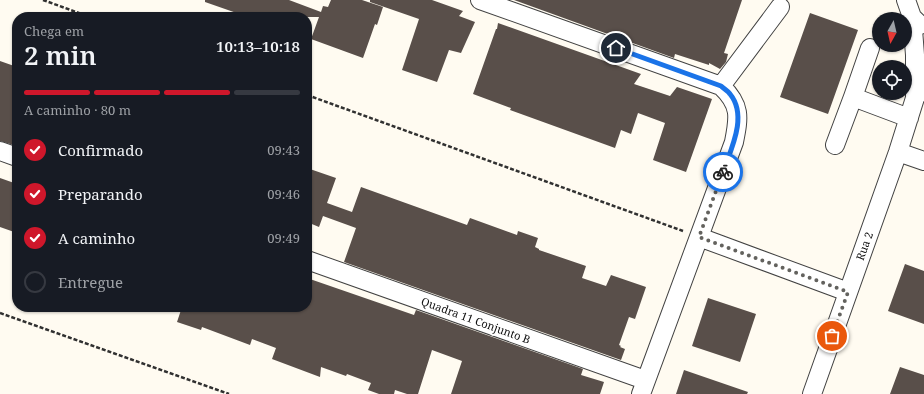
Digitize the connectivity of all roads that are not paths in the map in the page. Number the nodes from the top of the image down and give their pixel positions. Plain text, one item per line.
1 (480, 0) edge
2 (780, 7) dead end
3 (910, 10) edge
4 (870, 48) dead end
5 (721, 86) junction
6 (920, 92) edge
7 (853, 97) junction
8 (909, 118) junction
9 (835, 145) dead end
10 (0, 151) edge
11 (898, 152) junction
12 (12, 155) edge
13 (924, 161) edge
14 (699, 237) junction
15 (312, 262) edge
16 (848, 292) junction
17 (643, 387) edge
18 (812, 394) edge

1 - 5 street
2 - 5 street
3 - 6 street, Rua 2
4 - 7 street
5 - 14 street
6 - 8 street, Rua 2
7 - 8 street
7 - 9 street
8 - 11 street, Rua 2
10 - 12 street
11 - 13 street
11 - 16 street, Rua 2
14 - 16 street
14 - 17 street
15 - 17 street, Quadra 11 Conjunto B
16 - 18 street, Rua 2

